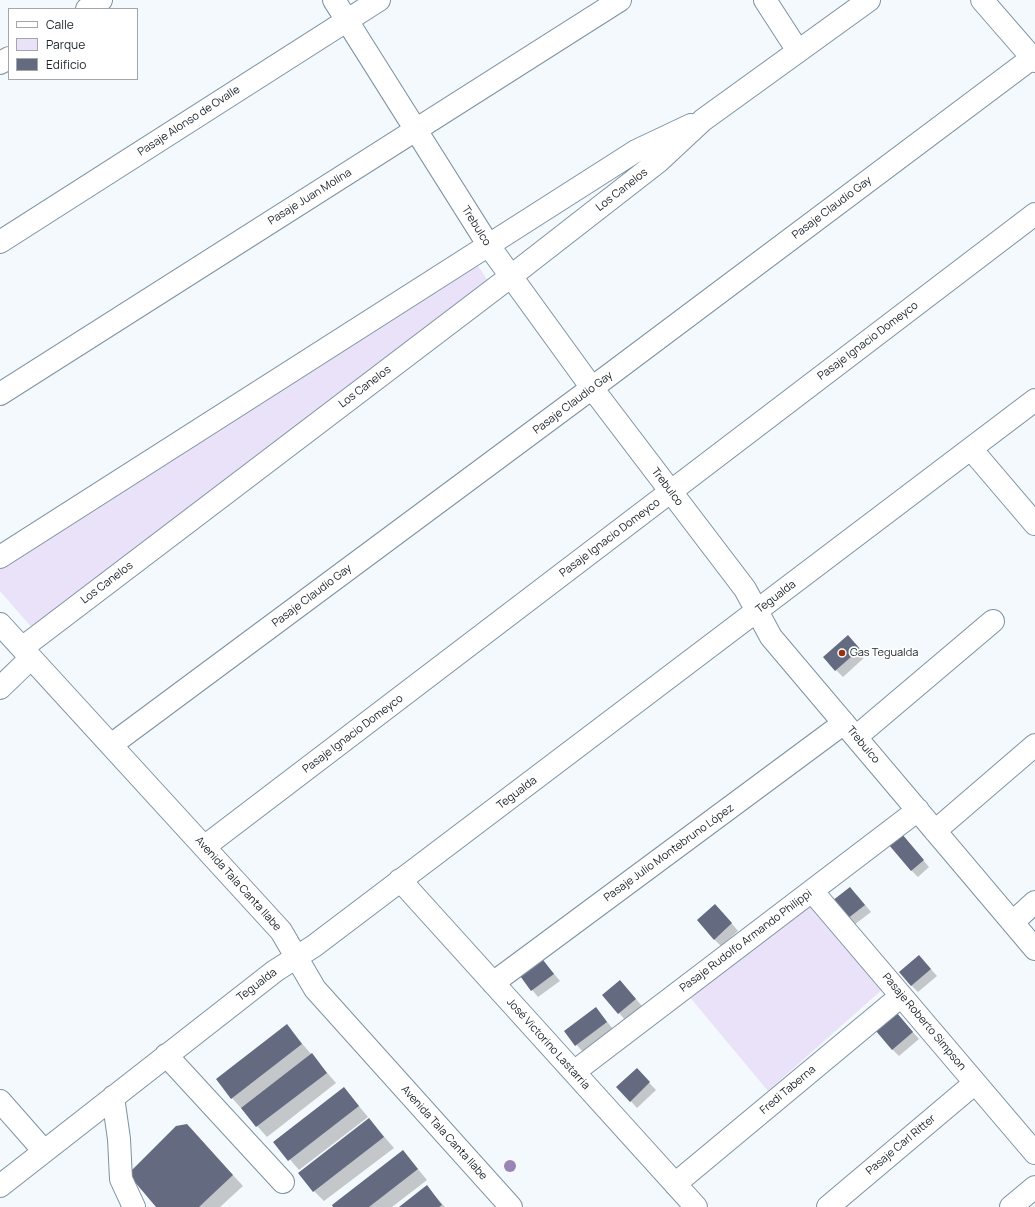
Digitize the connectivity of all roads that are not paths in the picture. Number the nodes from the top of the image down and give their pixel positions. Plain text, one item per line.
1 (101, 0) edge
2 (334, 0) edge
3 (379, 0) edge
4 (620, 0) edge
5 (766, 0) edge
6 (868, 0) edge
7 (982, 0) edge
8 (89, 8) edge
9 (347, 21) junction
10 (798, 51) junction
11 (1034, 59) edge
12 (703, 120) junction
13 (416, 130) junction
14 (1035, 214) edge
15 (0, 242) edge
16 (489, 246) junction
17 (510, 277) junction
18 (592, 388) junction
19 (0, 394) edge
20 (1035, 400) edge
21 (971, 449) junction
22 (670, 492) junction
23 (1035, 524) edge
24 (0, 557) edge
25 (757, 612) junction
26 (993, 621) dead end
27 (0, 624) edge
28 (26, 653) junction
29 (0, 688) edge
30 (850, 730) junction
31 (111, 745) junction
32 (1035, 745) edge
33 (918, 810) junction
34 (935, 831) junction
35 (204, 847) junction
36 (400, 880) junction
37 (812, 891) junction
38 (1035, 902) edge
39 (1012, 922) junction
40 (1035, 949) edge
41 (296, 957) junction
42 (493, 982) junction
43 (901, 996) junction
44 (166, 1056) junction
45 (574, 1072) junction
46 (975, 1083) junction
47 (113, 1097) junction
48 (0, 1101) edge
49 (44, 1151) junction
50 (1035, 1153) edge
51 (283, 1182) dead end
52 (675, 1184) junction
53 (0, 1186) edge
54 (1035, 1187) edge
55 (134, 1207) edge
56 (511, 1207) edge
57 (696, 1207) edge
58 (828, 1207) edge
59 (1011, 1207) edge

1 - 8 street
2 - 9 street, Trebulco
3 - 9 street, Pasaje Alonso de Ovalle
4 - 13 street, Pasaje Juan Molina
5 - 10 street
6 - 10 street, Los Canelos
7 - 11 street
9 - 13 street, Trebulco
9 - 15 street, Pasaje Alonso de Ovalle
10 - 12 street, Los Canelos
11 - 18 street, Pasaje Claudio Gay
12 - 16 street, Los Canelos
12 - 17 street, Los Canelos
13 - 16 street, Trebulco
13 - 19 street, Pasaje Juan Molina
14 - 22 street, Pasaje Ignacio Domeyco
16 - 17 street, Trebulco
16 - 24 street, Los Canelos
17 - 18 street, Trebulco
17 - 28 street, Los Canelos
18 - 22 street, Trebulco
18 - 31 street, Pasaje Claudio Gay
20 - 21 street, Tegualda
21 - 23 street
21 - 25 street, Tegualda
22 - 25 street, Trebulco
22 - 35 street, Pasaje Ignacio Domeyco
25 - 30 street, Trebulco
25 - 36 street, Tegualda
26 - 30 street, Pasaje Julio Montebruno López
27 - 28 street, Avenida Tala Canta Ilabe
28 - 29 street, Los Canelos
28 - 31 street, Avenida Tala Canta Ilabe
30 - 33 street, Trebulco
30 - 42 street, Pasaje Julio Montebruno López
31 - 35 street, Avenida Tala Canta Ilabe
32 - 34 street
33 - 34 street, Trebulco
33 - 37 street, Pasaje Rudolfo Armando Philippi
34 - 39 street, Trebulco
35 - 41 street, Avenida Tala Canta Ilabe
36 - 41 street, Tegualda
36 - 42 street, José Victorino Lastarria
37 - 43 street, Pasaje Roberto Simpson
37 - 45 street, Pasaje Rudolfo Armando Philippi
38 - 39 street
39 - 40 street, Trebulco
41 - 44 street, Tegualda
41 - 56 street, Avenida Tala Canta Ilabe
42 - 45 street, José Victorino Lastarria
43 - 46 street, Pasaje Roberto Simpson
43 - 52 street, Fredi Taberna
44 - 47 street, Tegualda
44 - 51 street
45 - 52 street, José Victorino Lastarria
46 - 50 street, Pasaje Roberto Simpson
46 - 58 street, Pasaje Carl Ritter
47 - 49 street, Tegualda
47 - 55 street
48 - 49 street
49 - 53 street, Tegualda
52 - 57 street, José Victorino Lastarria
54 - 59 street

